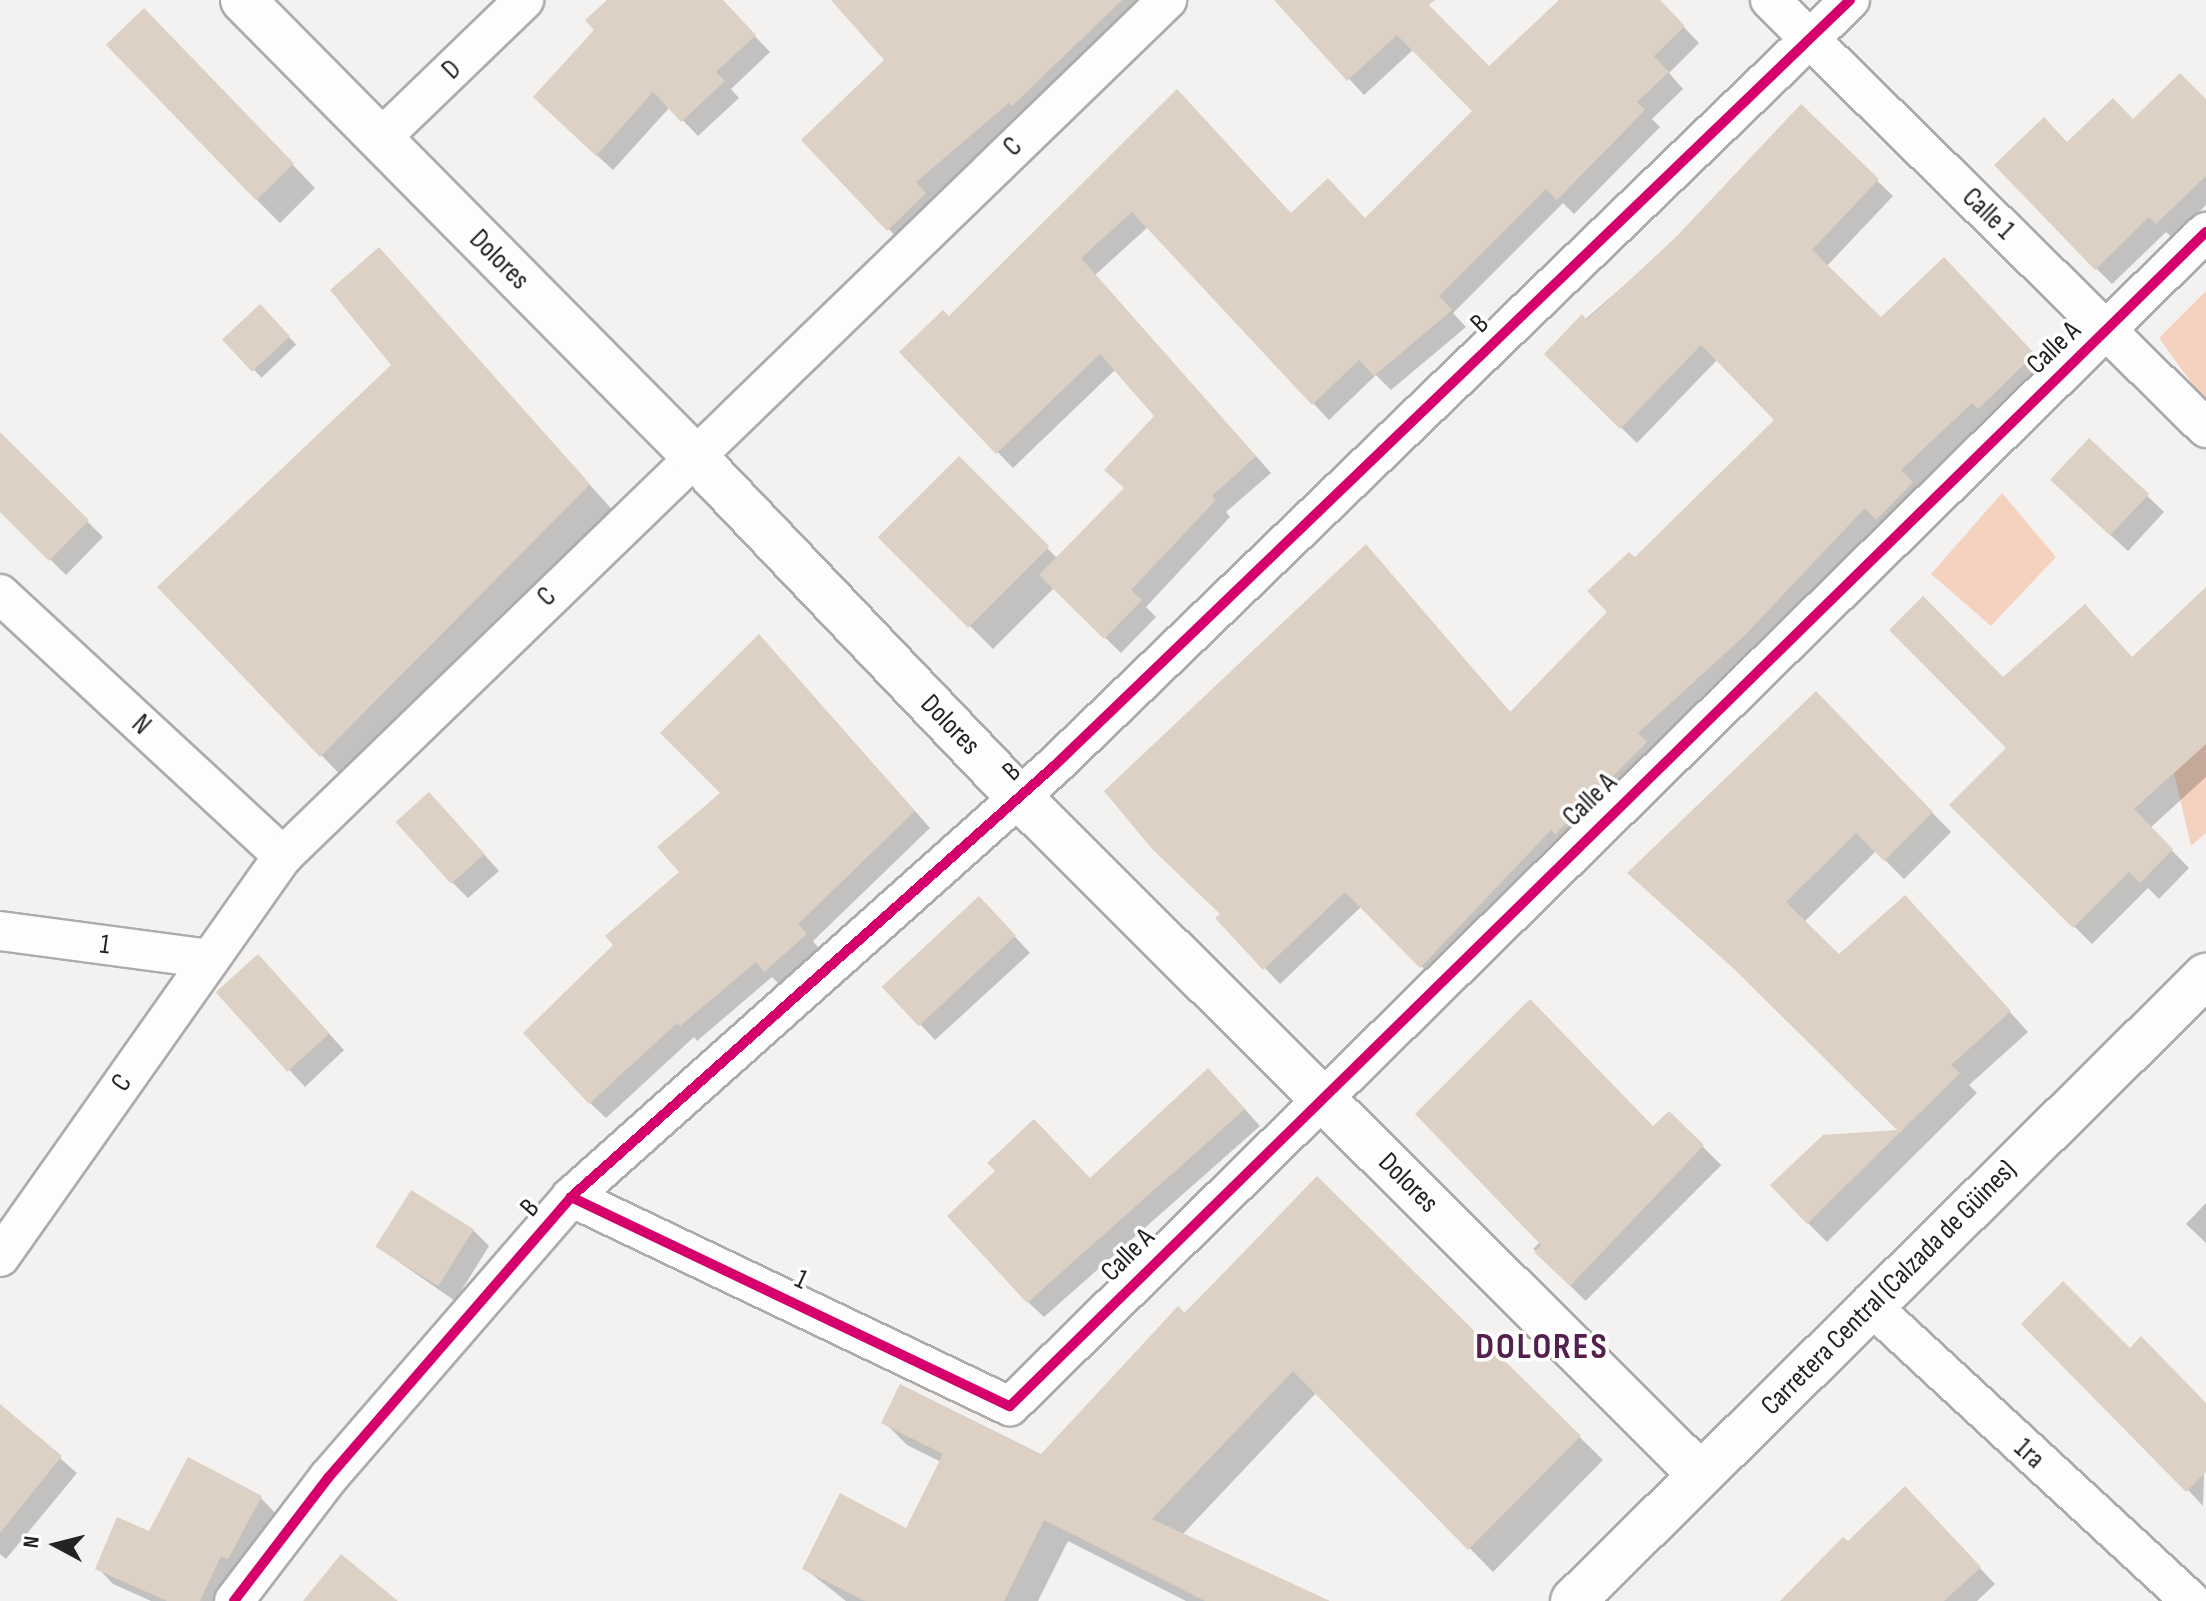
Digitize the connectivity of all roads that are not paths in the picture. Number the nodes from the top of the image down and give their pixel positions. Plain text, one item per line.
1 (243, 0) edge
2 (524, 0) edge
3 (1167, 0) edge
4 (1770, 0) edge
5 (1850, 0) edge
6 (1809, 42) junction
7 (379, 140) junction
8 (2206, 232) edge
9 (2107, 329) junction
10 (2206, 428) edge
11 (693, 455) junction
12 (0, 594) edge
13 (1020, 798) junction
14 (283, 856) junction
15 (0, 931) edge
16 (210, 959) junction
17 (2206, 976) edge
18 (1323, 1096) junction
19 (571, 1197) junction
20 (0, 1257) edge
21 (1869, 1304) junction
22 (1010, 1406) joint
23 (1701, 1475) junction
24 (1636, 1538) junction
25 (234, 1601) edge
26 (1573, 1601) edge
27 (1617, 1601) edge
28 (2191, 1601) edge

1 - 7 street, Dolores
2 - 7 street, D
3 - 11 street, C
4 - 6 street, Calle 1
5 - 6 street, B
6 - 9 street, Calle 1
6 - 13 street, B
7 - 11 street, Dolores
8 - 9 street, Calle A
9 - 10 street, Calle 1
9 - 18 street, Calle A
11 - 13 street, Dolores
11 - 14 street, C
12 - 14 street, N
13 - 18 street, Dolores
13 - 19 street, B
14 - 16 street, C
15 - 16 street, 1
16 - 20 street, C
17 - 21 street, Carretera Central (Calzada de Güines)
18 - 22 street, Calle A
18 - 23 street, Dolores
19 - 22 street, 1
19 - 25 street, B
21 - 23 street, Carretera Central (Calzada de Güines)
21 - 28 street, 1ra
23 - 24 street, Carretera Central (Calzada de Güines)
24 - 26 street, Carretera Central (Calzada de Güines)
24 - 27 street

